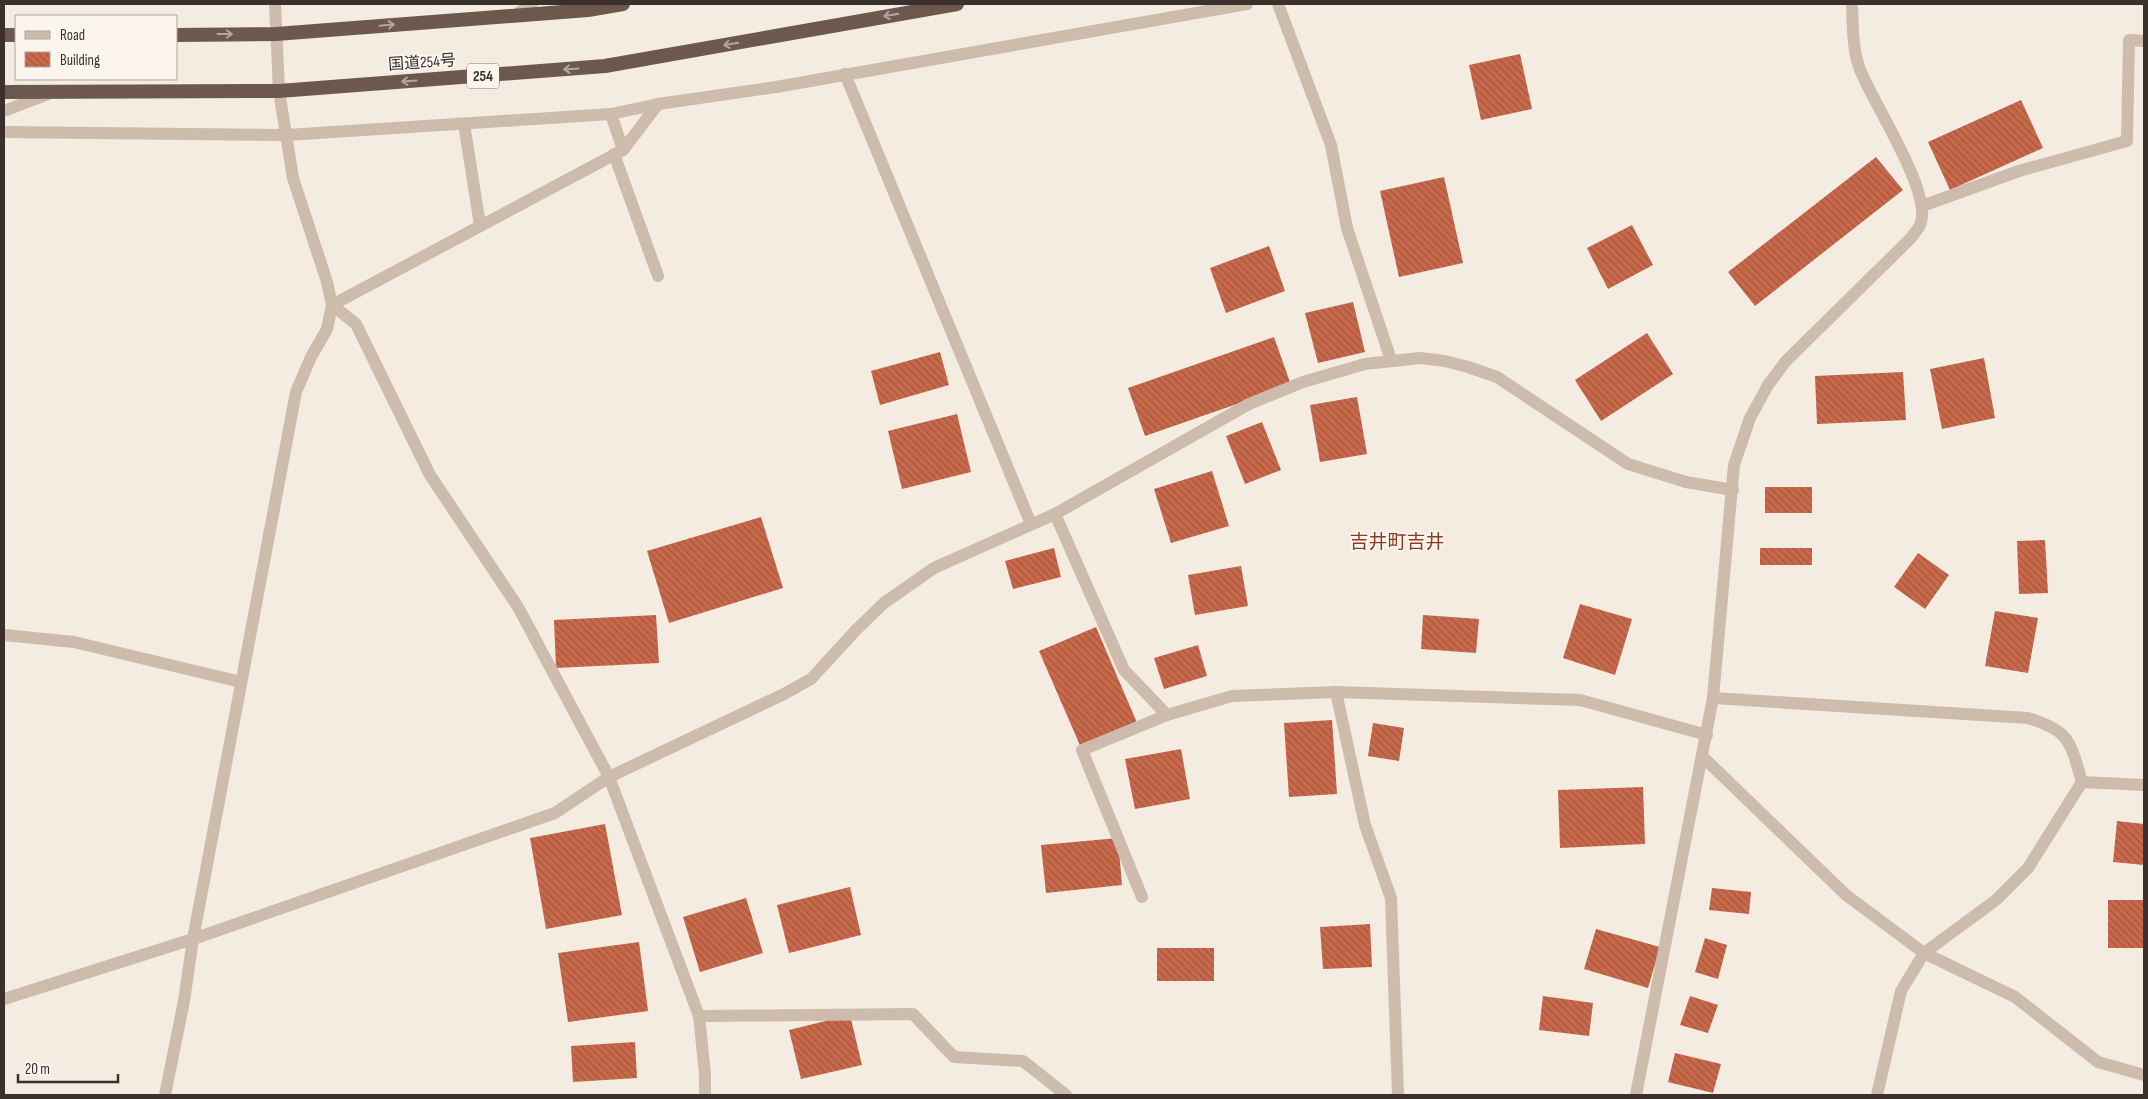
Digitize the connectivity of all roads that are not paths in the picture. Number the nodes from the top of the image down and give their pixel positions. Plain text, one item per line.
1 (276, 4) edge
2 (532, 4) edge
3 (623, 4) edge
4 (956, 4) edge
5 (1247, 4) edge
6 (1278, 4) edge
7 (1852, 4) edge
8 (514, 15) junction
9 (276, 34) junction
10 (178, 35) edge
11 (2144, 41) edge
12 (845, 74) junction
13 (279, 91) junction
14 (4, 92) edge
15 (53, 92) junction
16 (658, 104) junction
17 (4, 111) edge
18 (611, 114) junction
19 (464, 124) junction
20 (4, 132) edge
21 (288, 135) junction
22 (618, 152) junction
23 (1922, 206) junction
24 (480, 226) junction
25 (658, 276) dead end
26 (332, 305) junction
27 (1392, 360) junction
28 (1733, 490) junction
29 (1055, 514) junction
30 (1031, 524) junction
31 (4, 635) edge
32 (241, 682) junction
33 (1336, 692) junction
34 (1714, 698) junction
35 (1167, 716) junction
36 (1707, 735) junction
37 (1703, 758) junction
38 (609, 777) junction
39 (2082, 782) junction
40 (2144, 785) edge
41 (1142, 897) dead end
42 (193, 939) junction
43 (1924, 953) junction
44 (4, 1000) edge
45 (699, 1016) junction
46 (2144, 1075) edge
47 (165, 1095) edge
48 (705, 1095) edge
49 (1066, 1095) edge
50 (1398, 1095) edge
51 (1636, 1095) edge
52 (1877, 1095) edge

1 - 9 street
2 - 8 street
3 - 8 highway
4 -> 13 highway, 国道254号 / 254
5 - 12 street
6 - 27 street
7 - 23 street
9 -> 8 highway
10 -> 9 highway
9 - 13 street
11 - 23 street
12 - 16 street
12 - 30 street
13 - 15 highway, 国道254号 / 254
13 - 21 street
14 - 15 highway, 国道254号 / 254
15 - 17 street
16 - 18 street
16 - 22 street
18 - 19 street
18 - 22 street
19 - 21 street
19 - 24 street
20 - 21 street
21 - 26 street
22 - 24 street
22 - 25 street
23 - 28 street
24 - 26 street
26 - 32 street
26 - 38 street
27 - 28 street
27 - 29 street
28 - 34 street
29 - 30 street
29 - 35 street
30 - 38 street
31 - 32 street
32 - 42 street
33 - 35 street
33 - 36 street
33 - 50 street
34 - 36 street
34 - 39 street
35 - 41 street
36 - 37 street
37 - 43 street
37 - 51 street
38 - 42 street
38 - 45 street
39 - 40 street
39 - 43 street
42 - 44 street
42 - 47 street
43 - 46 street
43 - 52 street
45 - 48 street
45 - 49 street

